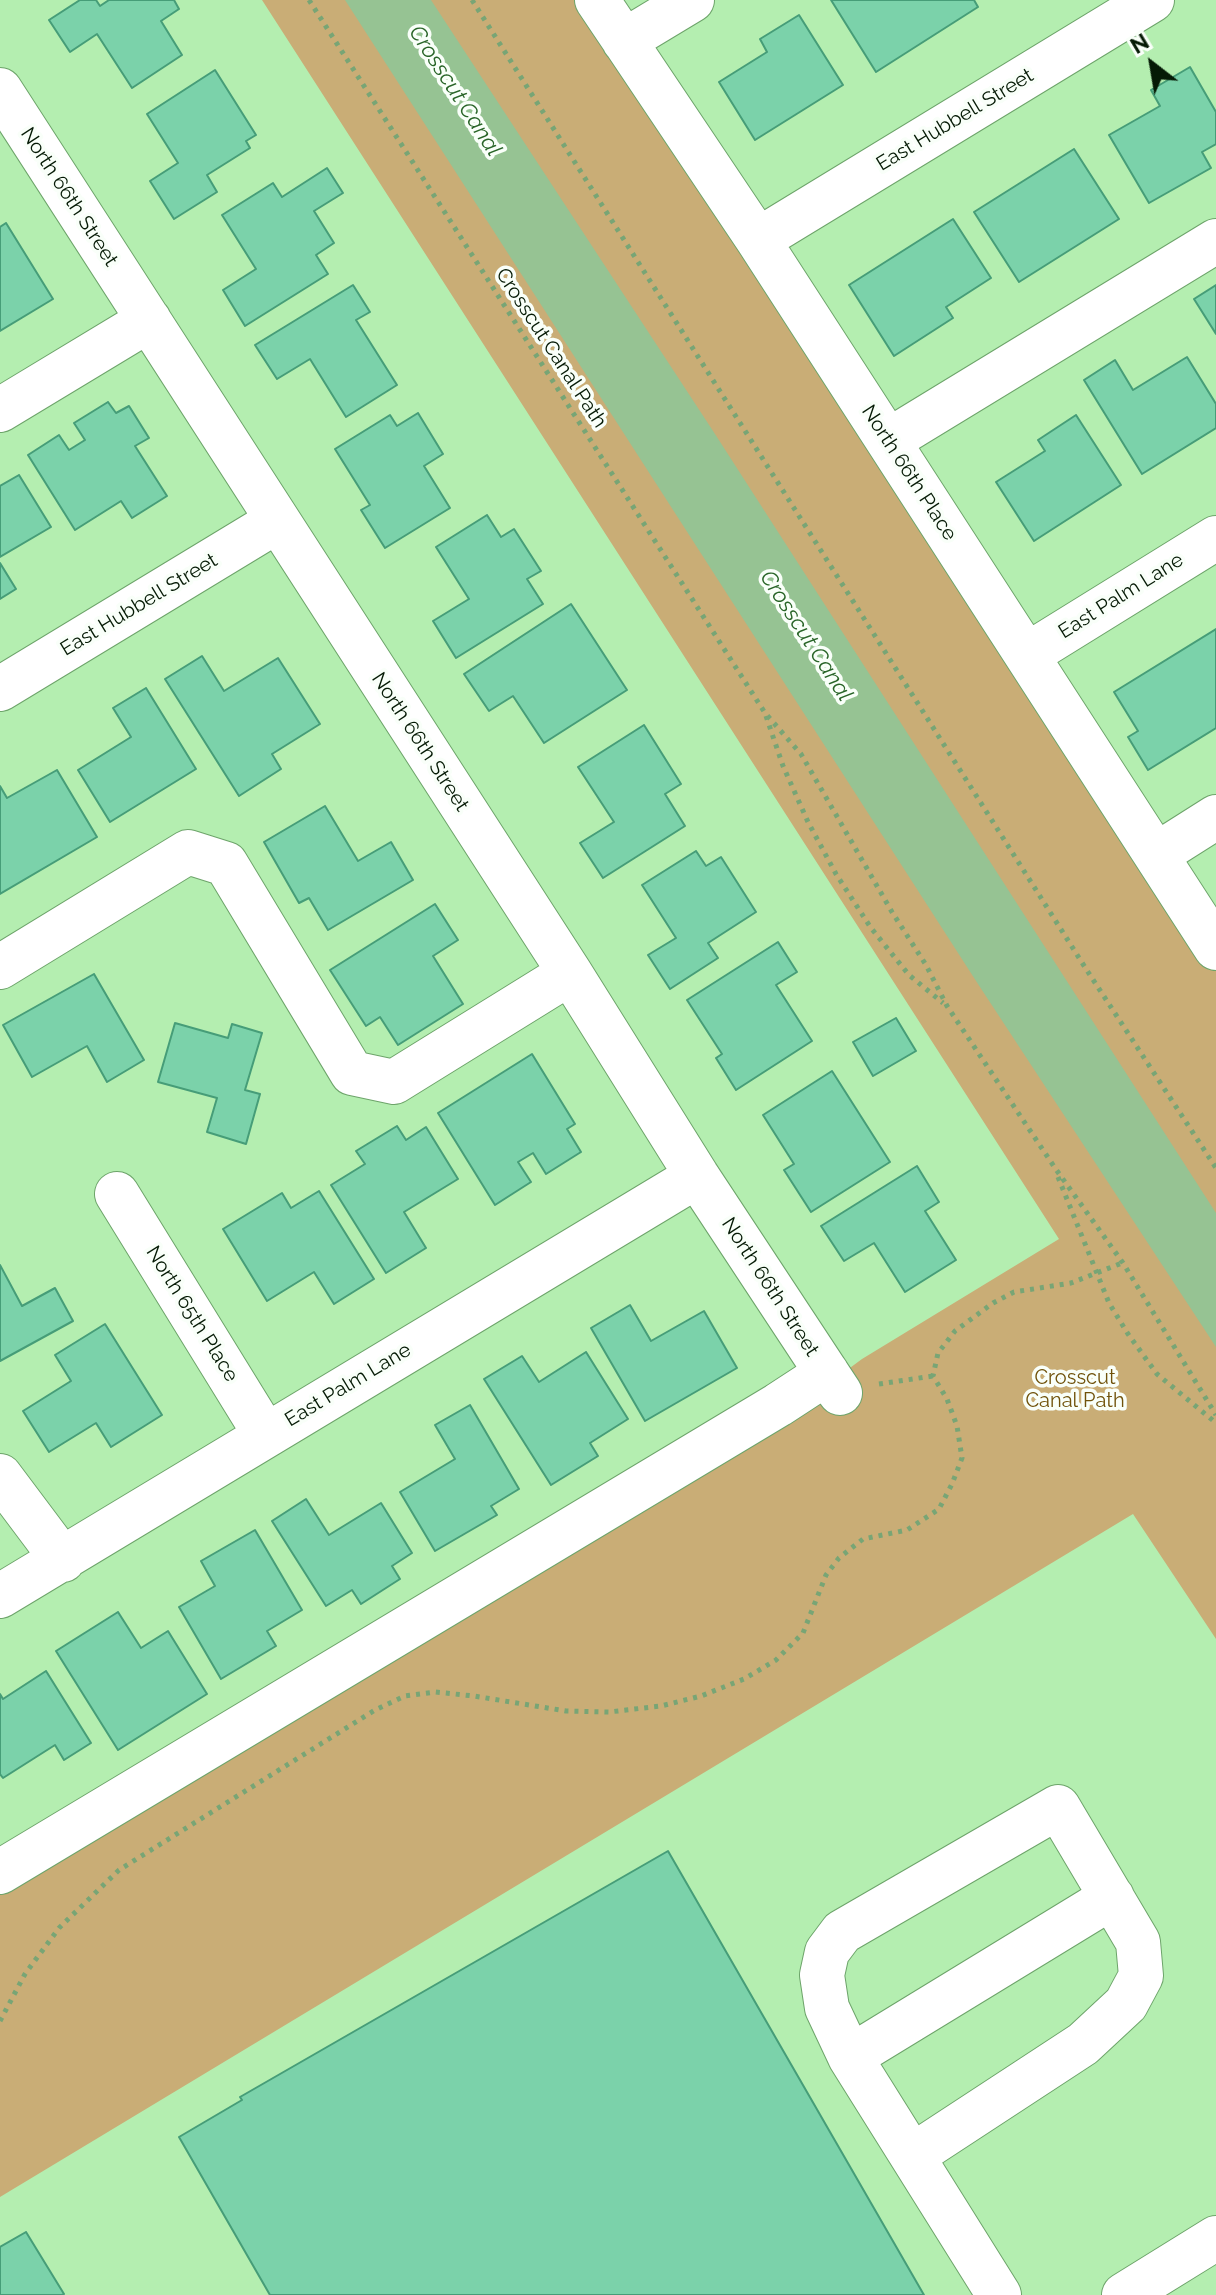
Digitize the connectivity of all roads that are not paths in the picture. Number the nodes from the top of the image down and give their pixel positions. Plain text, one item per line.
1 (597, 0) edge
2 (692, 0) edge
3 (1152, 0) edge
4 (624, 41) junction
5 (7, 115) edge
6 (758, 240) junction
7 (1216, 241) edge
8 (149, 320) junction
9 (0, 410) edge
10 (888, 441) junction
11 (277, 521) junction
12 (1216, 538) edge
13 (1027, 655) junction
14 (0, 689) edge
15 (1216, 817) edge
16 (1156, 855) junction
17 (1216, 948) edge
18 (0, 967) edge
19 (570, 973) junction
20 (697, 1176) junction
21 (117, 1194) dead end
22 (265, 1434) junction
23 (0, 1476) edge
24 (63, 1560) junction
25 (0, 1596) edge
26 (0, 1872) edge
27 (1112, 1897) junction
28 (850, 2057) junction
29 (912, 2156) junction
30 (1216, 2238) edge
31 (999, 2295) edge
32 (1124, 2295) edge

1 - 4 street, North 66th Place
2 - 4 street
3 - 6 street, East Hubbell Street
4 - 6 street, North 66th Place
5 - 8 street, North 66th Street
6 - 10 street, North 66th Place
7 - 10 street
8 - 9 street
8 - 11 street, North 66th Street
10 - 13 street, North 66th Place
11 - 14 street, East Hubbell Street
11 - 19 street, North 66th Street
12 - 13 street, East Palm Lane
13 - 16 street, North 66th Place
15 - 16 street
16 - 17 street, North 66th Place
18 - 19 street
19 - 20 street, North 66th Street
20 - 22 street, East Palm Lane
20 - 26 street, North 66th Street
21 - 22 street, North 65th Place
22 - 24 street, East Palm Lane
23 - 24 street
24 - 25 street, East Palm Lane
27 - 28 street
27 - 28 street
27 - 29 street
28 - 29 street
29 - 31 street
30 - 32 street

